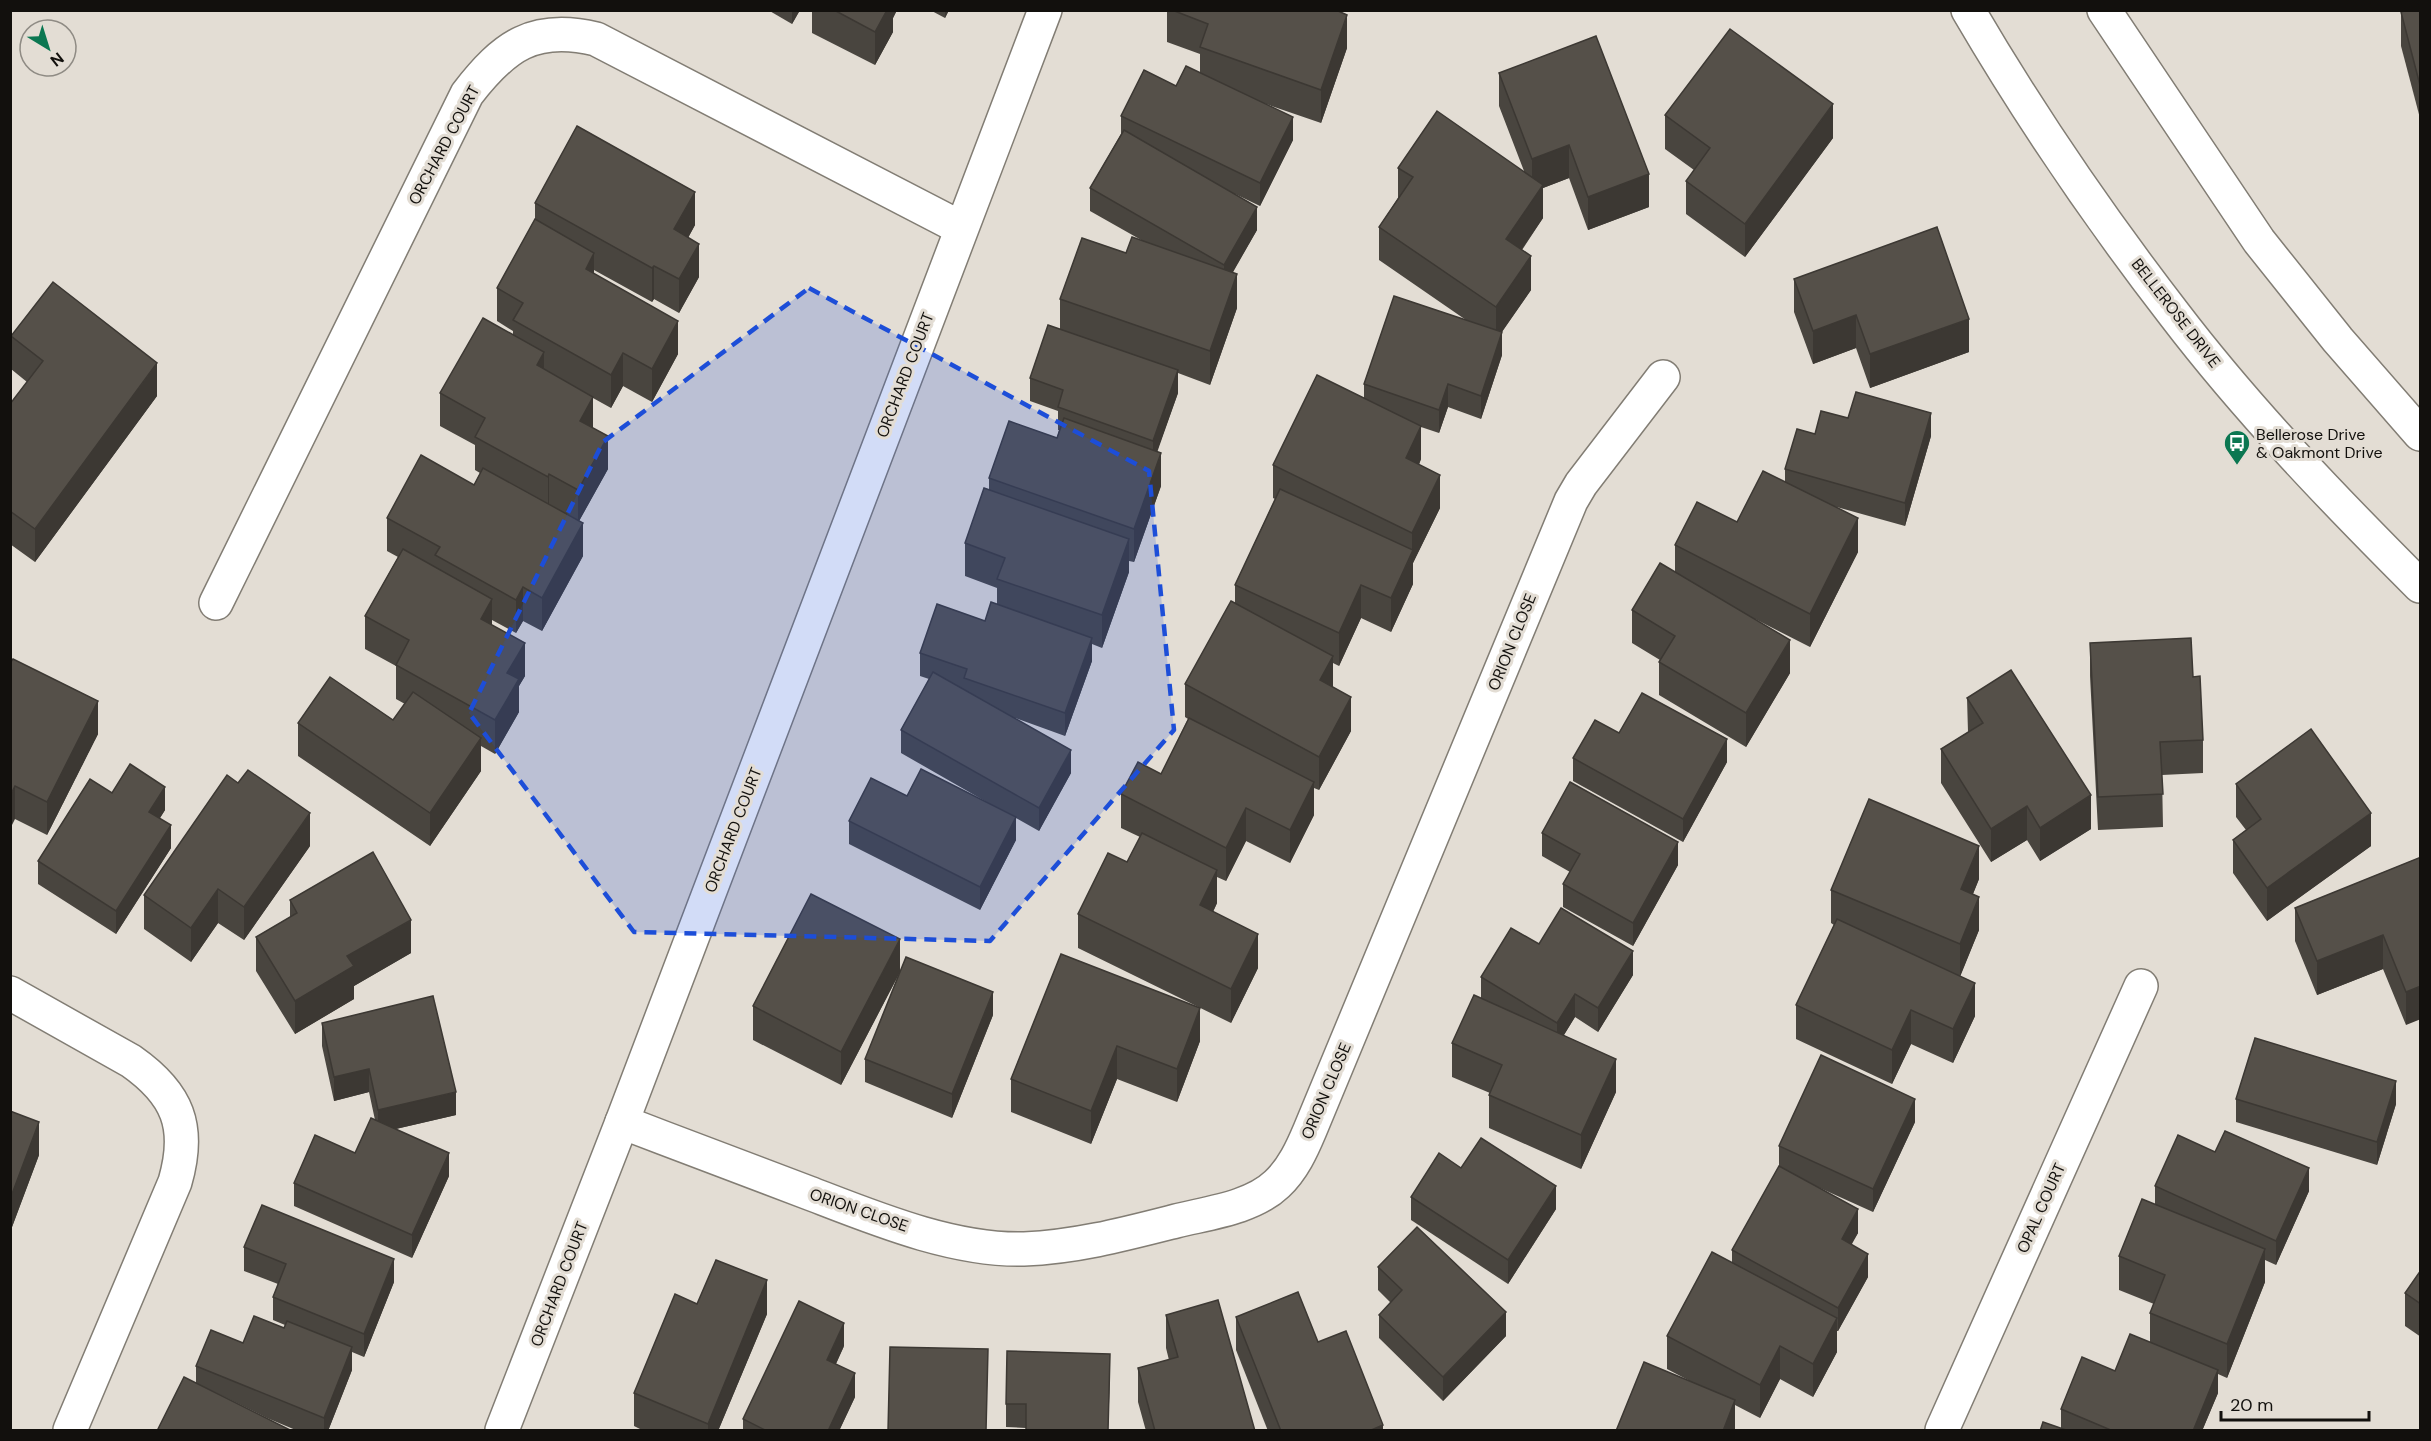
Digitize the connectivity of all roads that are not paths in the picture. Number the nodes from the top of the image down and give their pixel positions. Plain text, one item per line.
1 (1045, 10) edge
2 (1968, 10) edge
3 (2104, 10) edge
4 (961, 228) junction
5 (1663, 377) dead end
6 (2421, 434) edge
7 (2421, 585) edge
8 (216, 603) dead end
9 (2141, 986) dead end
10 (10, 993) edge
11 (622, 1122) junction
12 (70, 1431) edge
13 (502, 1431) edge
14 (1942, 1431) edge

1 - 4 street, ORCHARD COURT
2 - 7 street, BELLEROSE DRIVE
3 - 6 street
4 - 8 street, ORCHARD COURT
4 - 11 street, ORCHARD COURT
5 - 11 street, ORION CLOSE
9 - 14 street, OPAL COURT
10 - 12 street
11 - 13 street, ORCHARD COURT

